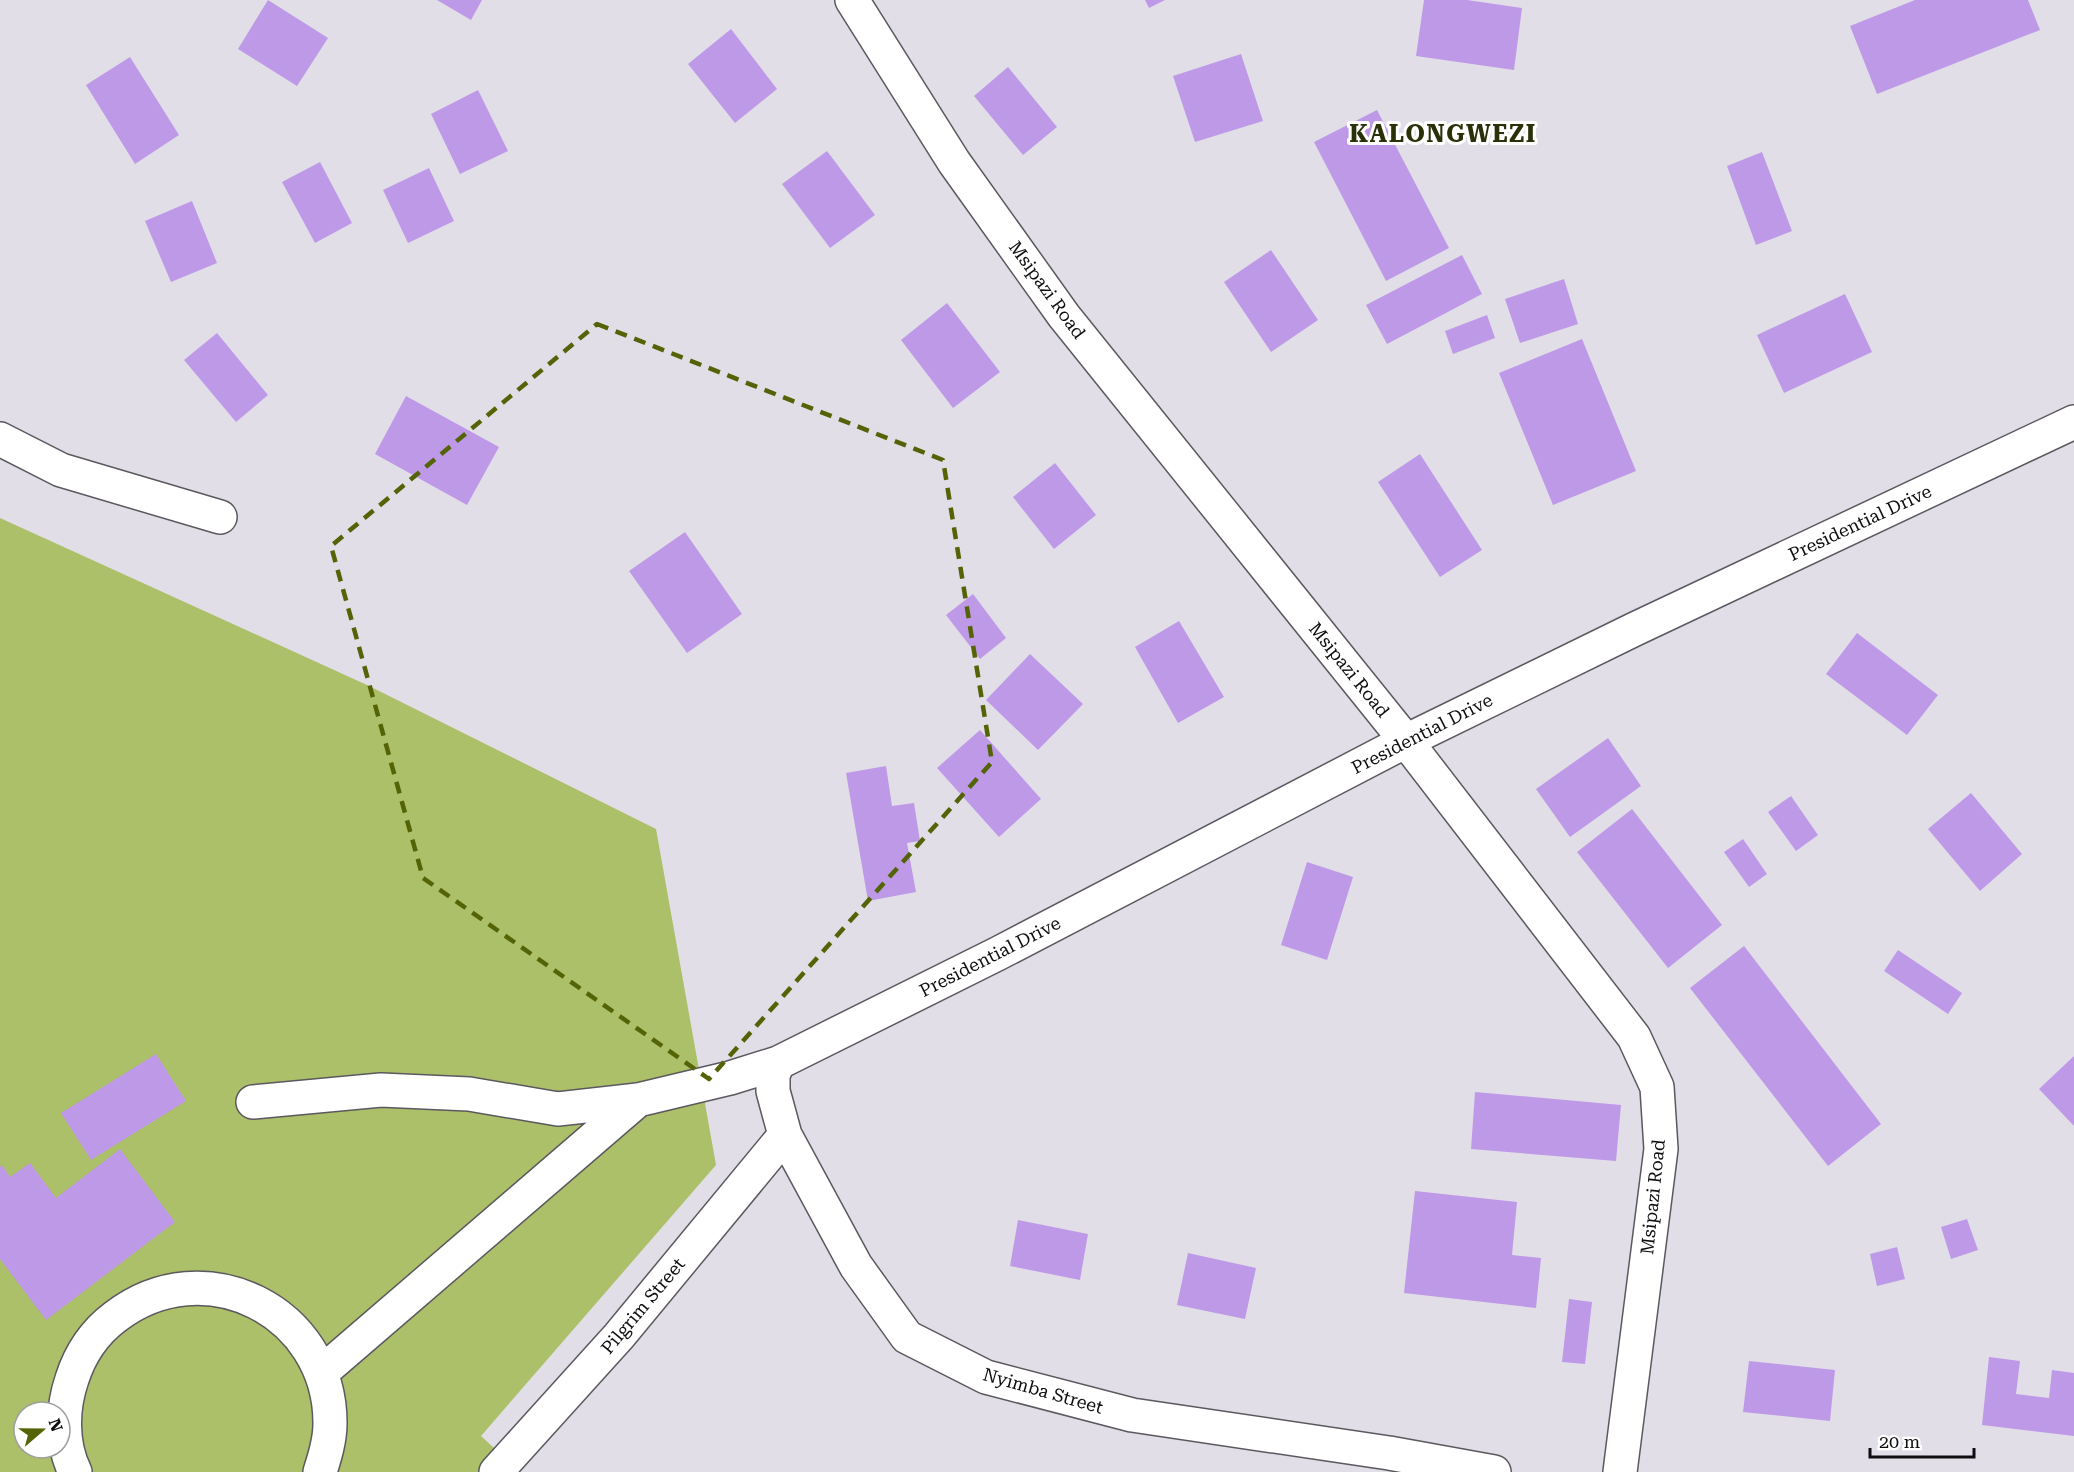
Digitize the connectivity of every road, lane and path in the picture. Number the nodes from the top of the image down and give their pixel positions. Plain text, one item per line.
1 (852, 0) edge
2 (2074, 422) edge
3 (0, 439) edge
4 (220, 517) dead end
5 (1406, 741) junction
6 (778, 1063) junction
7 (638, 1100) junction
8 (253, 1102) dead end
9 (785, 1135) junction
10 (321, 1373) junction
11 (75, 1472) edge
12 (320, 1472) edge
13 (496, 1472) edge
14 (1494, 1472) edge
15 (1620, 1472) edge

1 - 5 street, Msipazi Road
2 - 5 street, Presidential Drive
3 - 4 street
5 - 6 street, Presidential Drive
5 - 15 street, Msipazi Road
6 - 7 street, Presidential Drive
6 - 9 street, Nyimba Street
7 - 8 street, Presidential Drive
7 - 10 street
9 - 13 street, Pilgrim Street
9 - 14 street, Nyimba Street
10 - 11 street
10 - 12 street

